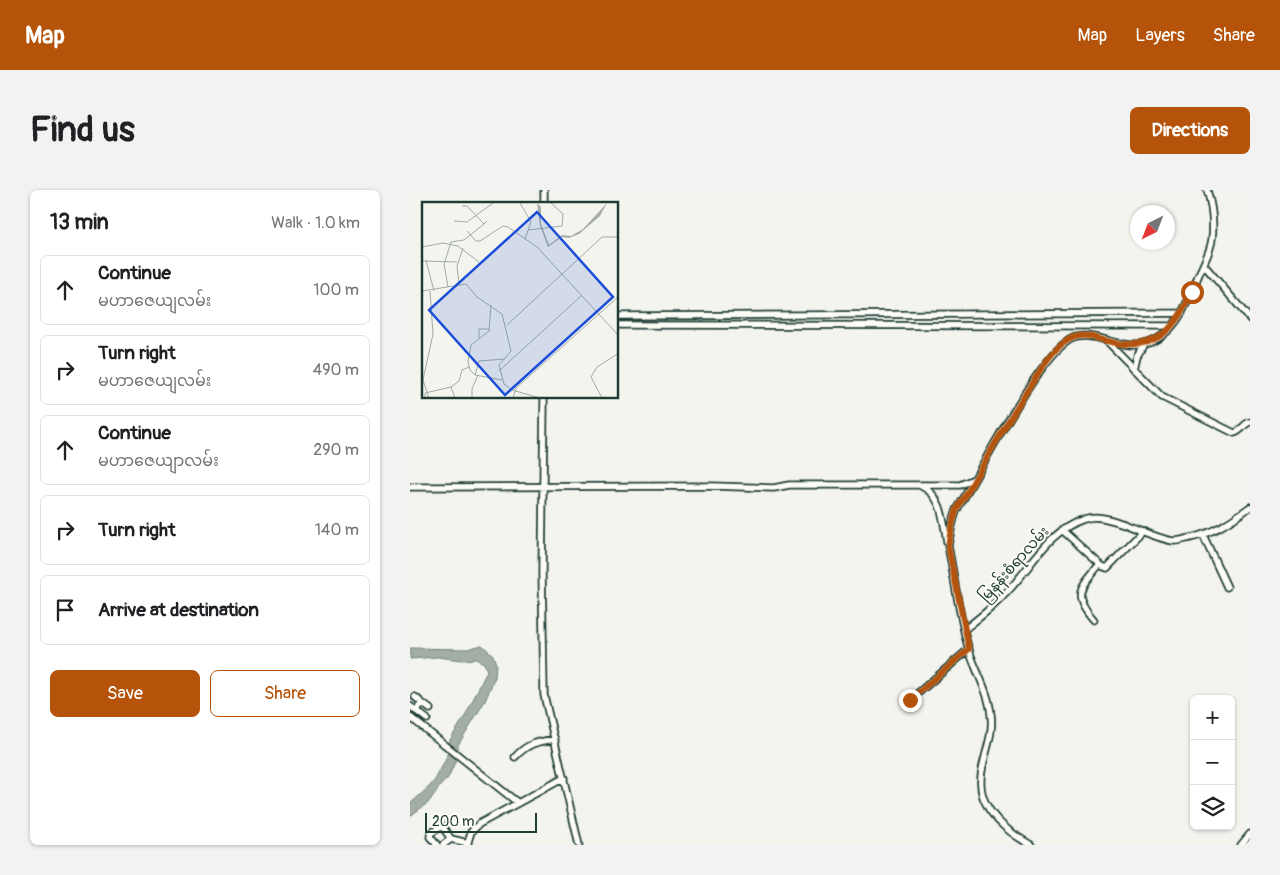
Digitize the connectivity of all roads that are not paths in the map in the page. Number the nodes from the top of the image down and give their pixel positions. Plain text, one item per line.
1 (1206, 190) edge
2 (1204, 265) junction
3 (1182, 313) junction
4 (619, 316) edge
5 (1250, 319) edge
6 (619, 325) edge
7 (1172, 326) junction
8 (1108, 342) junction
9 (1144, 344) junction
10 (1134, 369) junction
11 (544, 399) edge
12 (1250, 422) edge
13 (974, 479) junction
14 (919, 485) junction
15 (410, 487) edge
16 (544, 487) junction
17 (1250, 506) edge
18 (1062, 530) junction
19 (1143, 531) junction
20 (1204, 535) junction
21 (948, 546) junction
22 (1100, 564) junction
23 (1228, 587) dead end
24 (1094, 620) dead end
25 (965, 628) junction
26 (969, 649) junction
27 (415, 697) dead end
28 (910, 700) dead end
29 (422, 703) junction
30 (410, 706) edge
31 (430, 709) dead end
32 (416, 711) junction
33 (410, 717) edge
34 (427, 719) dead end
35 (555, 739) junction
36 (515, 757) dead end
37 (564, 778) junction
38 (518, 803) junction
39 (1250, 834) edge
40 (450, 839) junction
41 (1019, 842) edge
42 (467, 844) edge
43 (436, 845) edge
44 (443, 845) edge
45 (579, 845) edge
46 (1030, 845) edge
47 (1240, 845) edge

1 - 2 street
2 - 3 street
2 - 5 street
3 - 4 street
3 - 7 street
6 - 7 street
7 - 9 street
8 - 9 street
8 - 10 street
8 - 13 street
9 - 10 street
10 - 12 street
11 - 16 street
13 - 14 street
13 - 21 street
14 - 16 street
14 - 21 street
15 - 16 street
16 - 35 street
17 - 20 street, မြနန်းစံရာလမ်း
18 - 19 street, မြနန်းစံရာလမ်း
18 - 22 street
18 - 25 street, မြနန်းစံရာလမ်း
19 - 20 street, မြနန်းစံရာလမ်း
19 - 22 street
20 - 23 street
21 - 25 street
22 - 24 street
25 - 26 street
26 - 28 street
26 - 41 street
27 - 29 street
29 - 31 street
29 - 32 street
30 - 32 street
32 - 34 street
33 - 38 street
35 - 36 street
35 - 37 street
37 - 38 street
37 - 45 street
38 - 42 street
39 - 47 street
40 - 42 street
40 - 43 street
40 - 44 street
41 - 46 street

